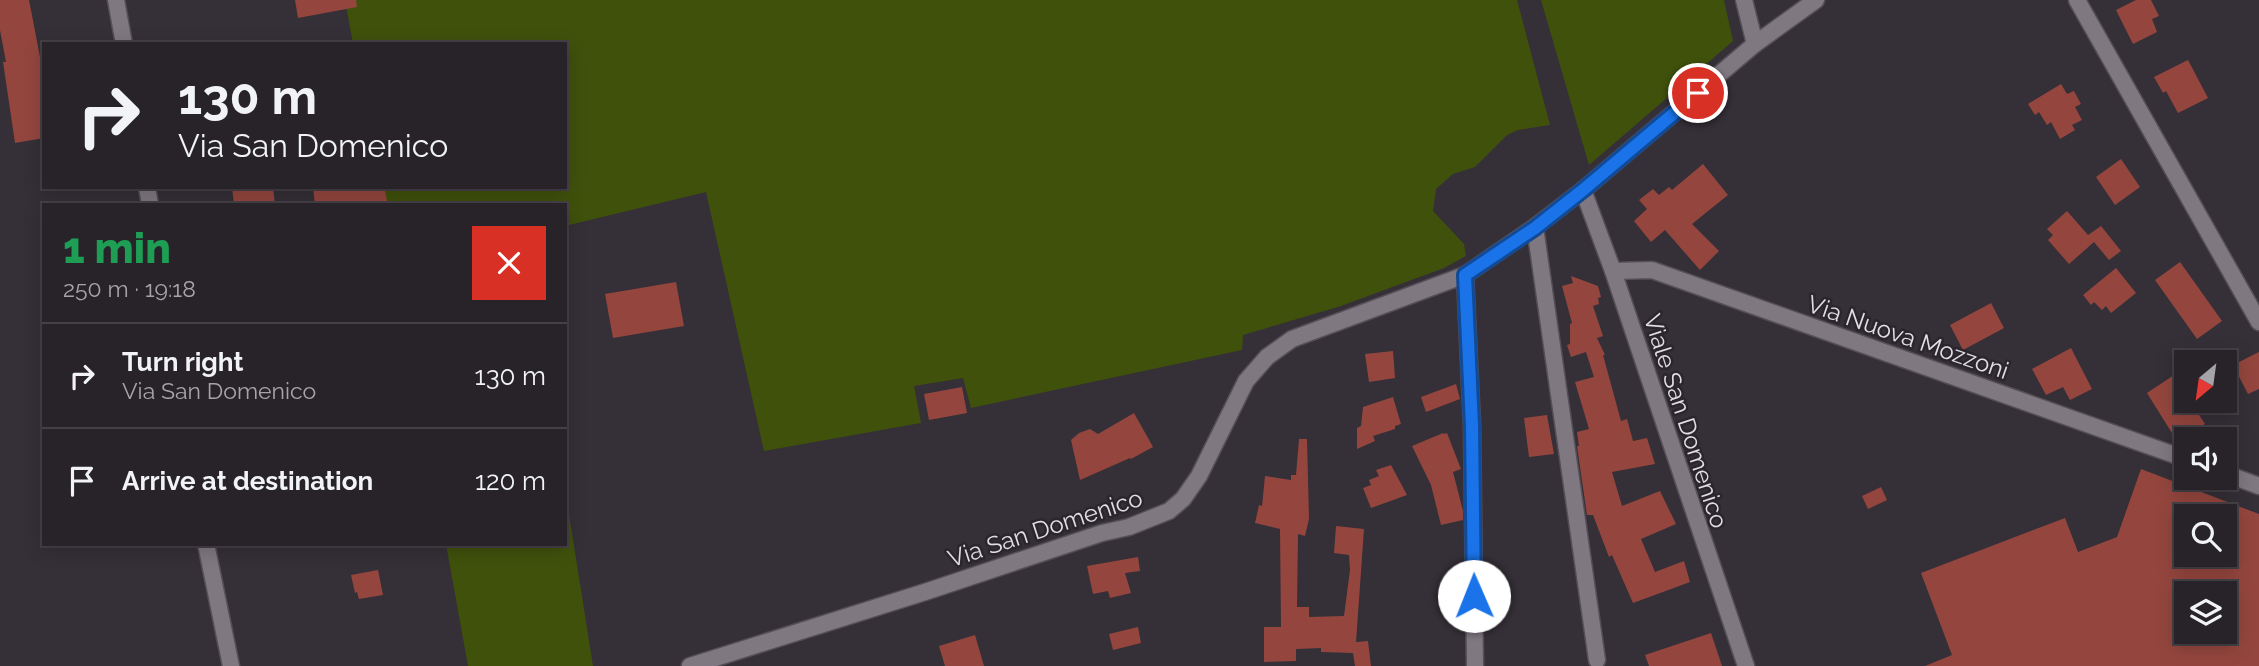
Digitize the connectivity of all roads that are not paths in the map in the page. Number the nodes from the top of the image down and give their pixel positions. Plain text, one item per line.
1 (116, 0) edge
2 (1744, 0) edge
3 (1816, 0) edge
4 (2077, 0) edge
5 (124, 42) edge
6 (1755, 44) junction
7 (1583, 190) junction
8 (1535, 228) junction
9 (1613, 271) junction
10 (1465, 275) junction
11 (2259, 322) edge
12 (2174, 455) edge
13 (2237, 478) edge
14 (2259, 486) edge
15 (206, 546) edge
16 (1597, 660) dead end
17 (231, 666) edge
18 (690, 666) edge
19 (1475, 666) edge
20 (1746, 666) edge

1 - 5 street
2 - 6 street
3 - 6 street, Via San Domenico
4 - 11 street
6 - 7 street, Via San Domenico
7 - 8 street, Via San Domenico
7 - 9 street, Viale San Domenico
8 - 10 street, Via San Domenico
8 - 16 street
9 - 12 street, Via Nuova Mozzoni
9 - 20 street, Viale San Domenico
10 - 18 street, Via San Domenico
10 - 19 street
13 - 14 street
15 - 17 street

